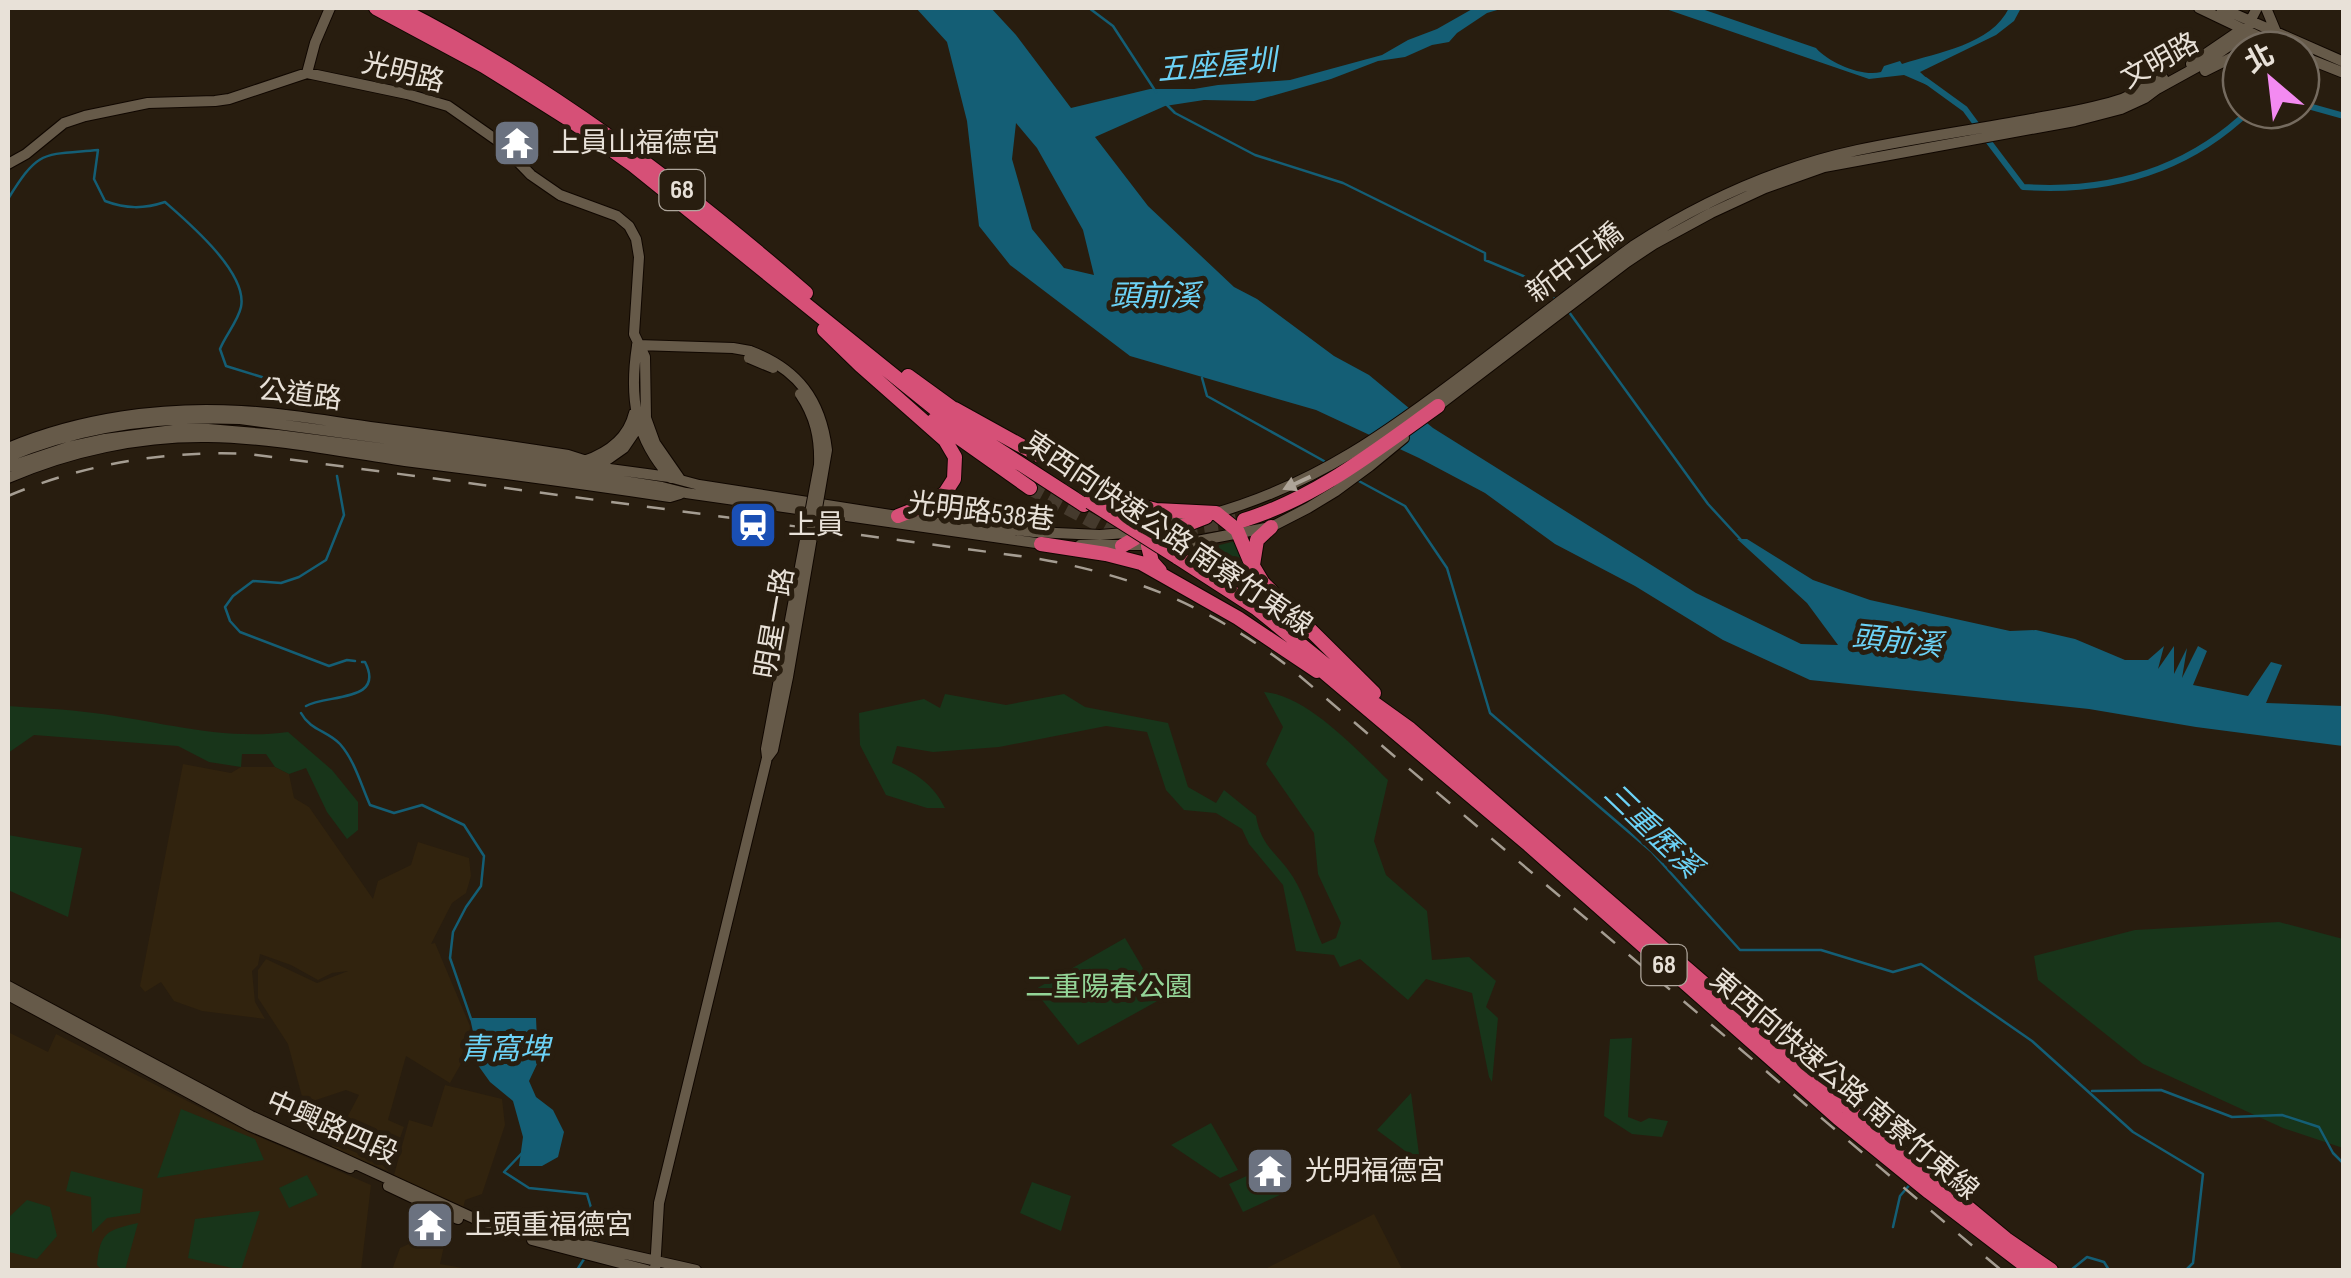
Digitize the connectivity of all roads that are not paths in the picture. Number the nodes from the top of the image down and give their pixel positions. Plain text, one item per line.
1 (330, 8) edge
2 (376, 8) edge
3 (398, 8) edge
4 (2199, 8) edge
5 (2240, 8) edge
6 (2257, 8) edge
7 (2220, 11) edge
8 (2248, 26) junction
9 (2254, 30) edge
10 (2264, 30) edge
11 (2210, 51) junction
12 (2321, 52) edge
13 (2344, 62) edge
14 (2221, 63) edge
15 (307, 73) junction
16 (2145, 98) junction
17 (1997, 130) junction
18 (8, 164) edge
19 (778, 282) junction
20 (638, 345) junction
21 (888, 388) junction
22 (944, 403) junction
23 (640, 405) junction
24 (1438, 406) junction
25 (639, 428) junction
26 (8, 448) edge
27 (8, 458) edge
28 (593, 463) junction
29 (8, 467) edge
30 (579, 475) junction
31 (8, 478) edge
32 (675, 478) junction
33 (564, 482) junction
34 (1030, 488) tunnel mouth
35 (686, 493) junction
36 (1119, 500) junction
37 (1087, 503) junction
38 (1216, 514) junction
39 (898, 516) junction
40 (1242, 527) junction
41 (1271, 527) junction
42 (1136, 532) junction
43 (1041, 544) junction
44 (1122, 546) junction
45 (1148, 546) junction
46 (1171, 558) junction
47 (1252, 566) junction
48 (1165, 576) junction
49 (1332, 682) junction
50 (1410, 729) junction
51 (8, 986) edge
52 (8, 995) edge
53 (2002, 1242) junction
54 (656, 1266) edge
55 (648, 1270) edge
56 (696, 1270) edge
57 (2032, 1270) edge
58 (2051, 1270) edge

1 - 15 street
2 - 19 highway, 東西向快速公路 南寮竹東線 / 68
3 - 22 highway, 東西向快速公路 南寮竹東線 / 68
4 - 7 street
5 - 7 street
6 - 8 street
7 - 8 street
7 - 11 street
8 - 9 street
8 - 10 street
8 - 11 street, 文明路
8 - 16 street, 文明路
11 - 17 street, 文明路
12 - 13 street
14 - 16 street
15 - 18 street, 光明路
15 - 20 street, 光明路
16 - 17 street, 文明路
17 - 24 street, 新中正橋
17 -> 38 street, 新中正橋
19 - 21 highway
19 - 37 highway, 東西向快速公路 南寮竹東線 / 68
20 - 23 street, 光明路
20 - 54 street, 明星一路, bridge
21 - 34 highway
21 - 39 highway
22 - 36 highway
22 - 37 highway, 東西向快速公路 南寮竹東線 / 68
23 - 25 street, 光明路
23 - 28 street
23 - 32 street, 光明路
24 - 40 highway
24 - 41 street, 新中正橋
25 - 28 street
25 - 32 street, 光明路
26 - 28 street, 公道路
27 - 28 street, 公道路
28 - 30 street
28 - 32 street, 公道路
29 - 30 street, 公道路
30 - 33 street
30 - 35 street, 公道路
31 - 33 street, 公道路
32 - 35 street, 光明路
32 - 39 street, 光明路538巷
33 - 35 street, 公道路
35 - 43 street, 光明路538巷
36 - 38 highway
36 - 42 highway
37 - 46 highway, 東西向快速公路 南寮竹東線 / 68, bridge
38 - 40 highway
38 - 42 street, 光明路538巷
38 - 45 highway
39 - 42 street, 光明路538巷
40 - 41 street, 光明路538巷
40 - 45 street, 光明路538巷
40 - 47 highway
41 - 47 highway
42 - 44 highway
43 - 44 street, 光明路538巷
43 - 48 highway
44 - 45 street, 光明路538巷
45 - 48 highway
46 - 49 highway, 東西向快速公路 南寮竹東線 / 68
46 - 50 highway, 東西向快速公路 南寮竹東線 / 68
47 - 50 highway
48 - 49 highway
49 - 53 highway, 東西向快速公路 南寮竹東線 / 68
50 - 53 highway, 東西向快速公路 南寮竹東線 / 68
51 - 54 street, 中興路四段
52 - 55 street, 中興路四段
53 - 57 highway, 東西向快速公路 南寮竹東線 / 68
53 - 58 highway, 東西向快速公路 南寮竹東線 / 68
54 - 56 street, 中興路四段

